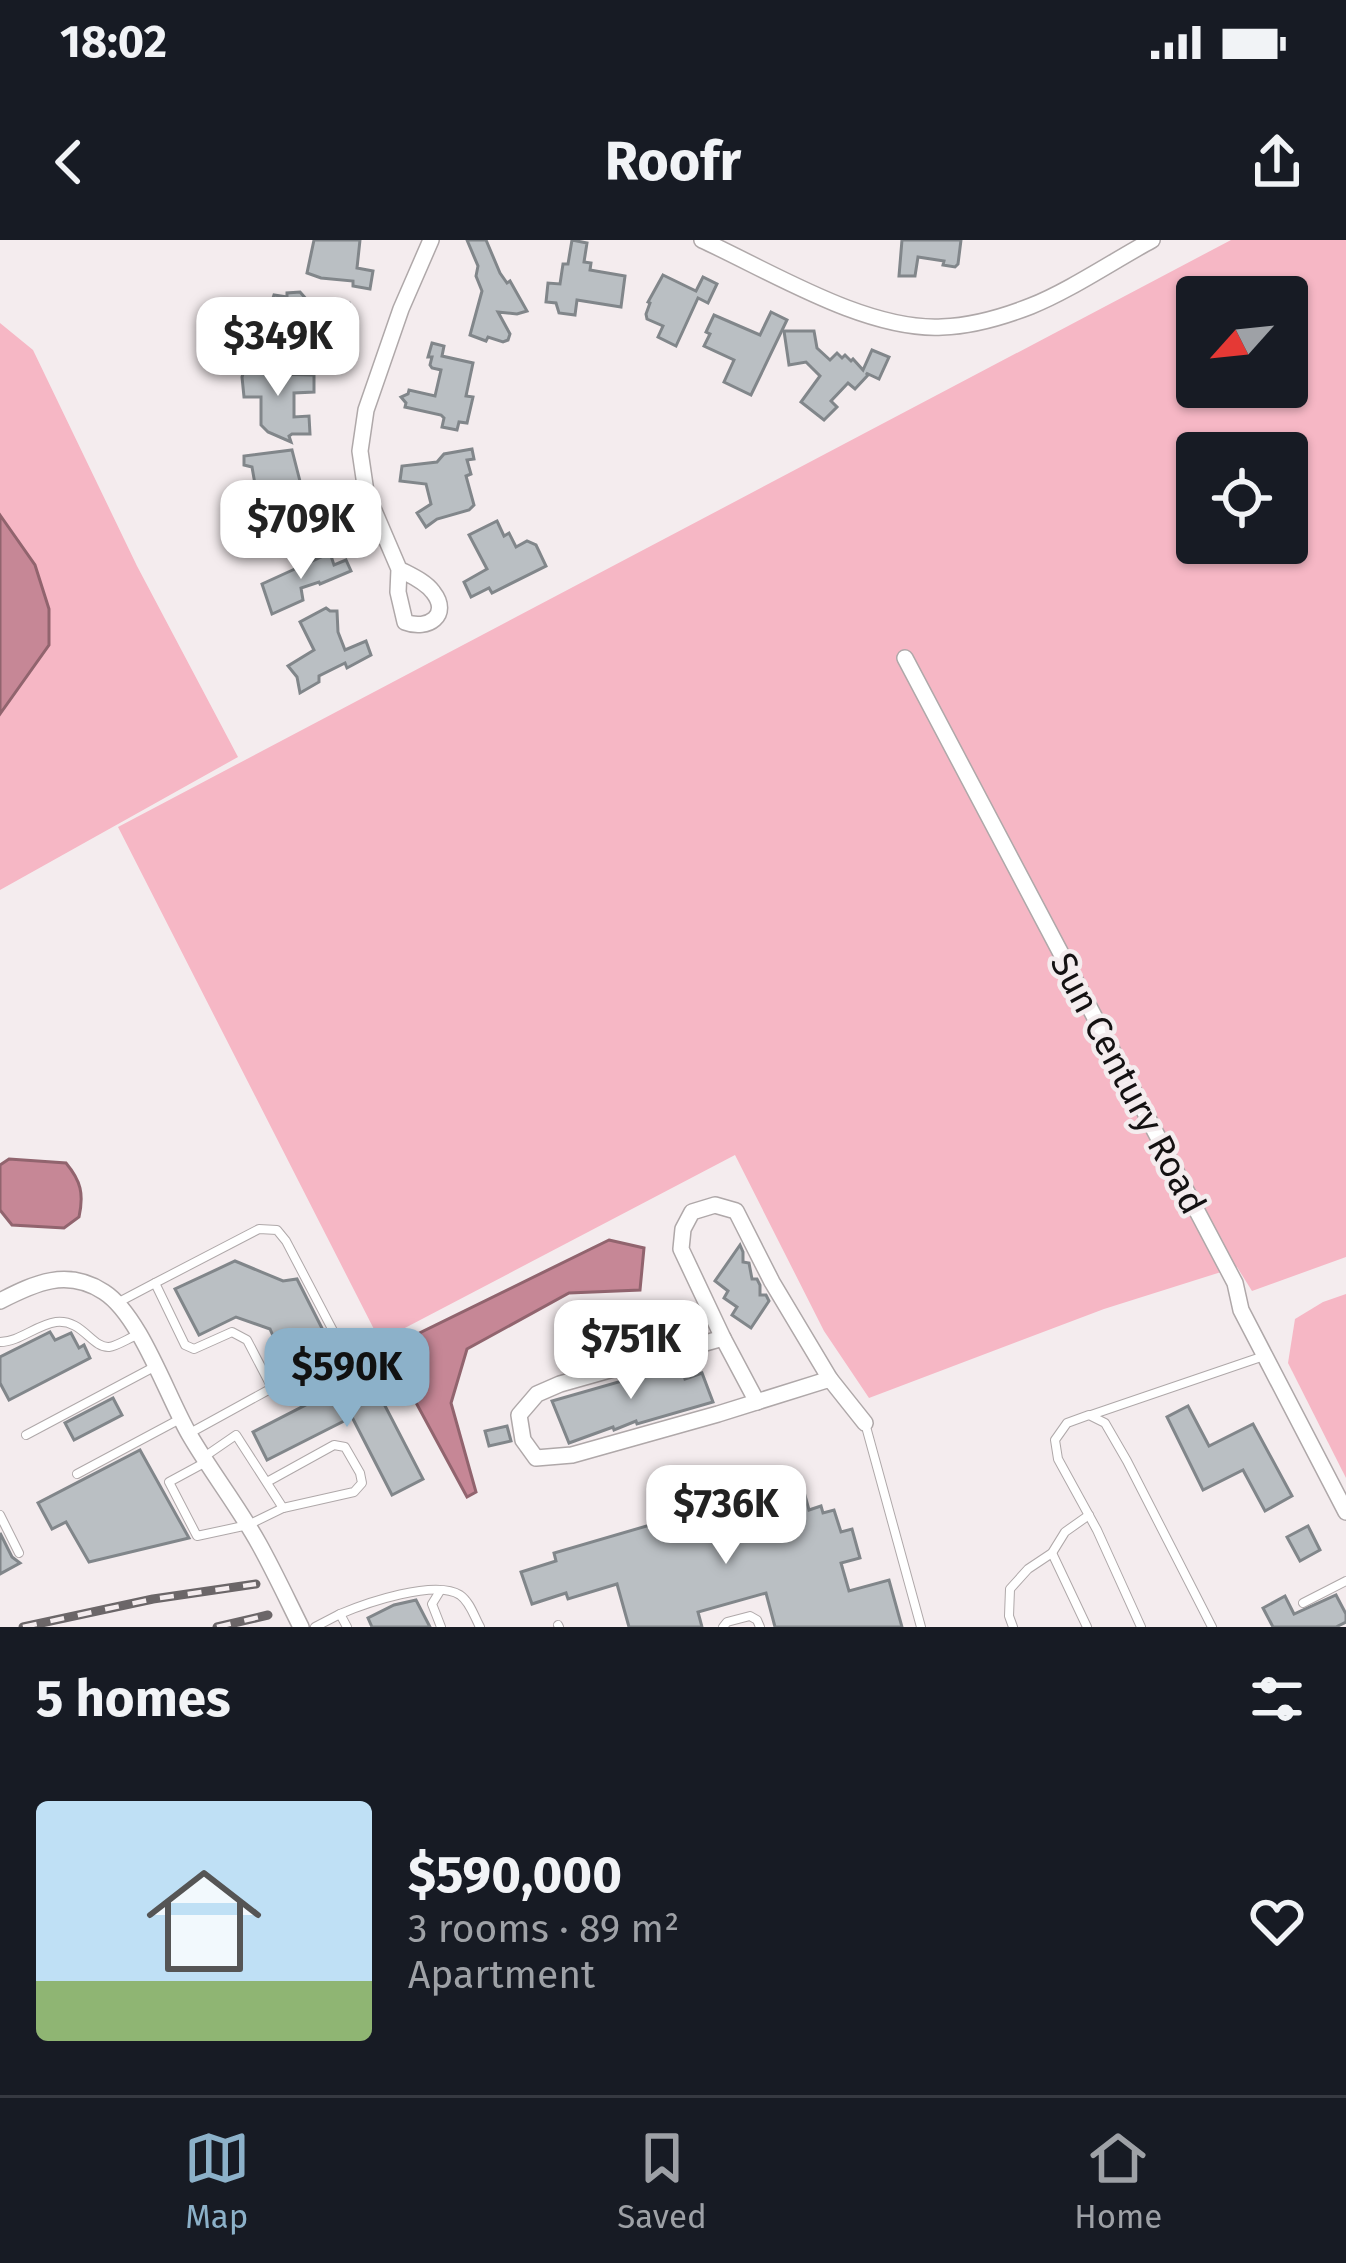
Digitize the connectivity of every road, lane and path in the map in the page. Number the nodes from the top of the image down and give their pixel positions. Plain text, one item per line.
1 (431, 240) edge
2 (702, 240) edge
3 (1152, 240) edge
4 (399, 568) dead end
5 (904, 658) dead end
6 (155, 1283) junction
7 (0, 1301) edge
8 (117, 1303) junction
9 (138, 1334) junction
10 (723, 1338) junction
11 (0, 1342) edge
12 (1265, 1356) junction
13 (154, 1367) junction
14 (830, 1378) junction
15 (272, 1388) junction
16 (758, 1402) junction
17 (1089, 1415) junction
18 (865, 1423) joint
19 (184, 1426) junction
20 (26, 1436) dead end
21 (205, 1460) junction
22 (77, 1474) dead end
23 (267, 1482) junction
24 (283, 1508) junction
25 (1346, 1512) edge
26 (0, 1515) edge
27 (1089, 1515) junction
28 (248, 1526) junction
29 (20, 1553) dead end
30 (1052, 1553) junction
31 (1346, 1581) edge
32 (441, 1590) junction
33 (1303, 1604) dead end
34 (340, 1614) junction
35 (301, 1627) edge
36 (315, 1627) edge
37 (347, 1627) edge
38 (442, 1627) edge
39 (480, 1627) edge
40 (724, 1627) edge
41 (760, 1627) edge
42 (921, 1627) edge
43 (1013, 1627) edge
44 (1087, 1627) edge
45 (1141, 1627) edge
46 (1212, 1627) edge

1 - 4 street
2 - 3 street
5 - 12 street, Sun Century Road
6 - 8 lane
6 - 15 lane
6 - 15 lane
7 - 8 street
8 - 9 street
9 - 11 lane
9 - 13 street
10 - 14 street
10 - 16 street
10 - 16 street
12 - 17 lane
12 - 25 street, Sun Century Road
13 - 19 street
13 - 20 lane
14 - 16 street
14 - 18 street
15 - 19 lane
17 - 27 lane
17 - 46 lane
18 - 42 lane
19 - 21 street
19 - 22 lane
21 - 23 lane
21 - 28 street
21 - 28 lane
23 - 24 lane
23 - 24 lane
24 - 28 lane
26 - 29 lane
27 - 30 lane
27 - 45 lane
28 - 35 street
30 - 43 lane
30 - 44 lane
31 - 33 lane
32 - 34 lane
32 - 38 lane
32 - 39 lane
34 - 36 lane
34 - 37 lane
40 - 41 lane

